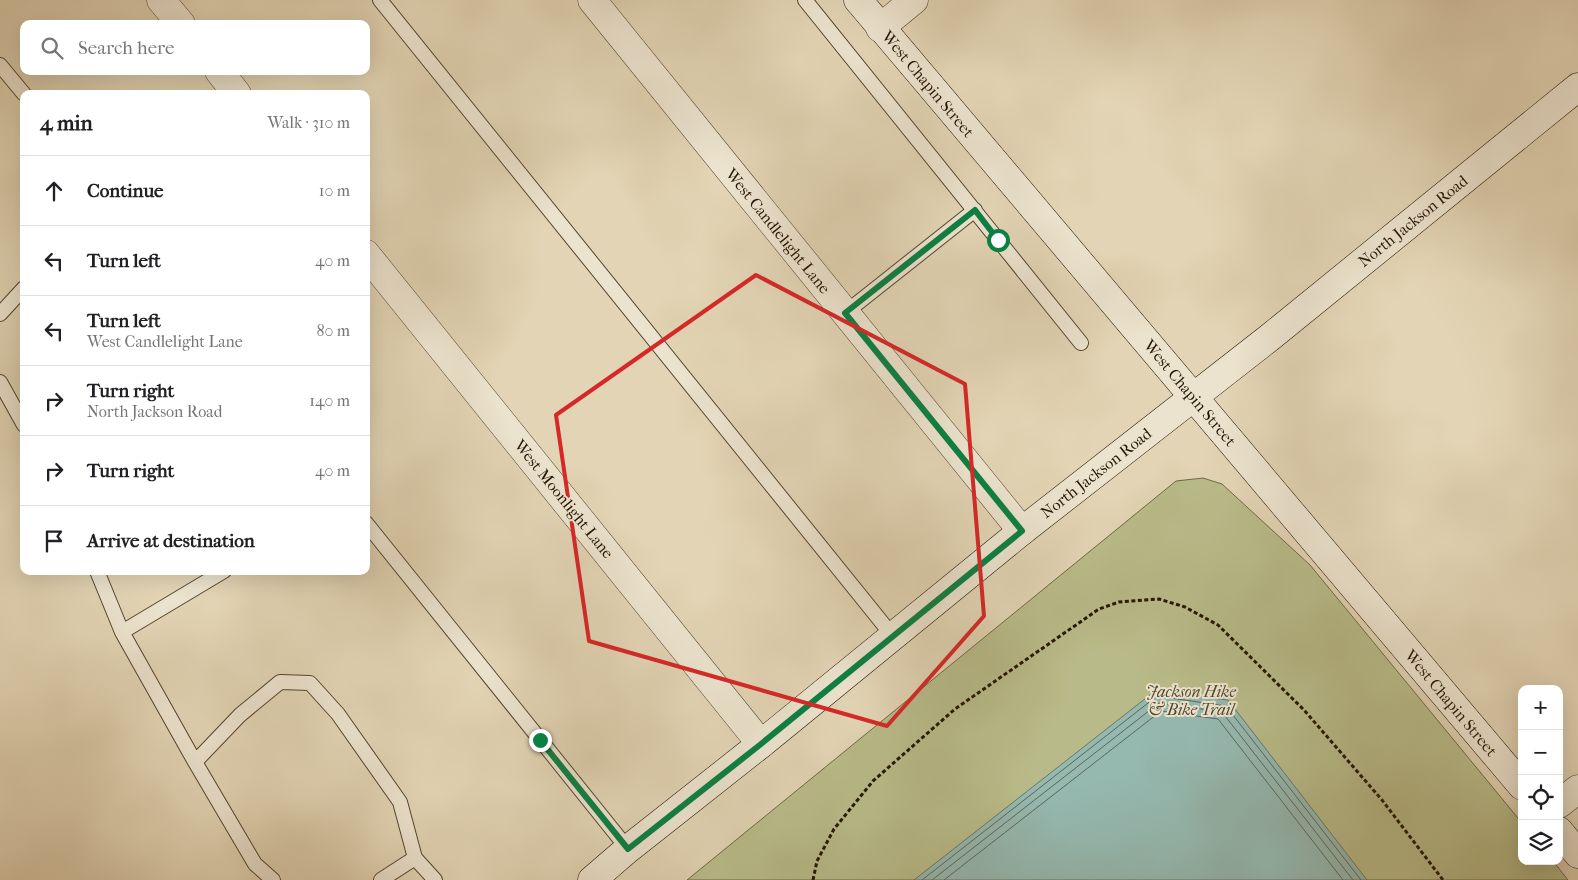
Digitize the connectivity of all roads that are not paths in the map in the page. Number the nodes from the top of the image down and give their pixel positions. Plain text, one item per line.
1 (161, 0) edge
2 (380, 0) edge
3 (592, 0) edge
4 (805, 0) edge
5 (858, 0) edge
6 (914, 0) edge
7 (178, 20) edge
8 (880, 28) junction
9 (0, 65) edge
10 (222, 75) edge
11 (1578, 86) edge
12 (21, 90) edge
13 (234, 90) edge
14 (975, 210) junction
15 (370, 259) edge
16 (20, 292) edge
17 (845, 313) junction
18 (0, 314) edge
19 (1081, 343) dead end
20 (0, 382) edge
21 (1193, 396) junction
22 (20, 419) edge
23 (370, 528) edge
24 (1022, 531) junction
25 (99, 575) edge
26 (217, 575) edge
27 (122, 632) junction
28 (892, 635) junction
29 (761, 744) junction
30 (195, 762) junction
31 (1518, 781) edge
32 (1578, 789) edge
33 (1563, 801) edge
34 (1563, 836) edge
35 (1578, 854) edge
36 (415, 858) junction
37 (610, 867) edge
38 (273, 880) edge
39 (381, 880) edge
40 (435, 880) edge

1 - 7 street
2 - 28 lane
3 - 17 street, West Candlelight Lane
4 - 14 lane
5 - 8 street, West Chapin Street
6 - 8 street
8 - 21 street, West Chapin Street
9 - 12 lane
10 - 13 street
11 - 21 street, North Jackson Road
14 - 17 lane
14 - 19 lane
15 - 29 street, West Moonlight Lane
16 - 18 lane
17 - 24 street, West Candlelight Lane
20 - 22 lane
21 - 24 street, North Jackson Road
21 - 31 street, West Chapin Street
23 - 37 lane
24 - 28 street, North Jackson Road
25 - 27 lane
26 - 27 lane
27 - 30 lane
28 - 29 street, North Jackson Road
29 - 37 street, North Jackson Road
30 - 36 lane
30 - 38 lane
32 - 33 street
34 - 35 street
36 - 39 lane
36 - 40 lane

